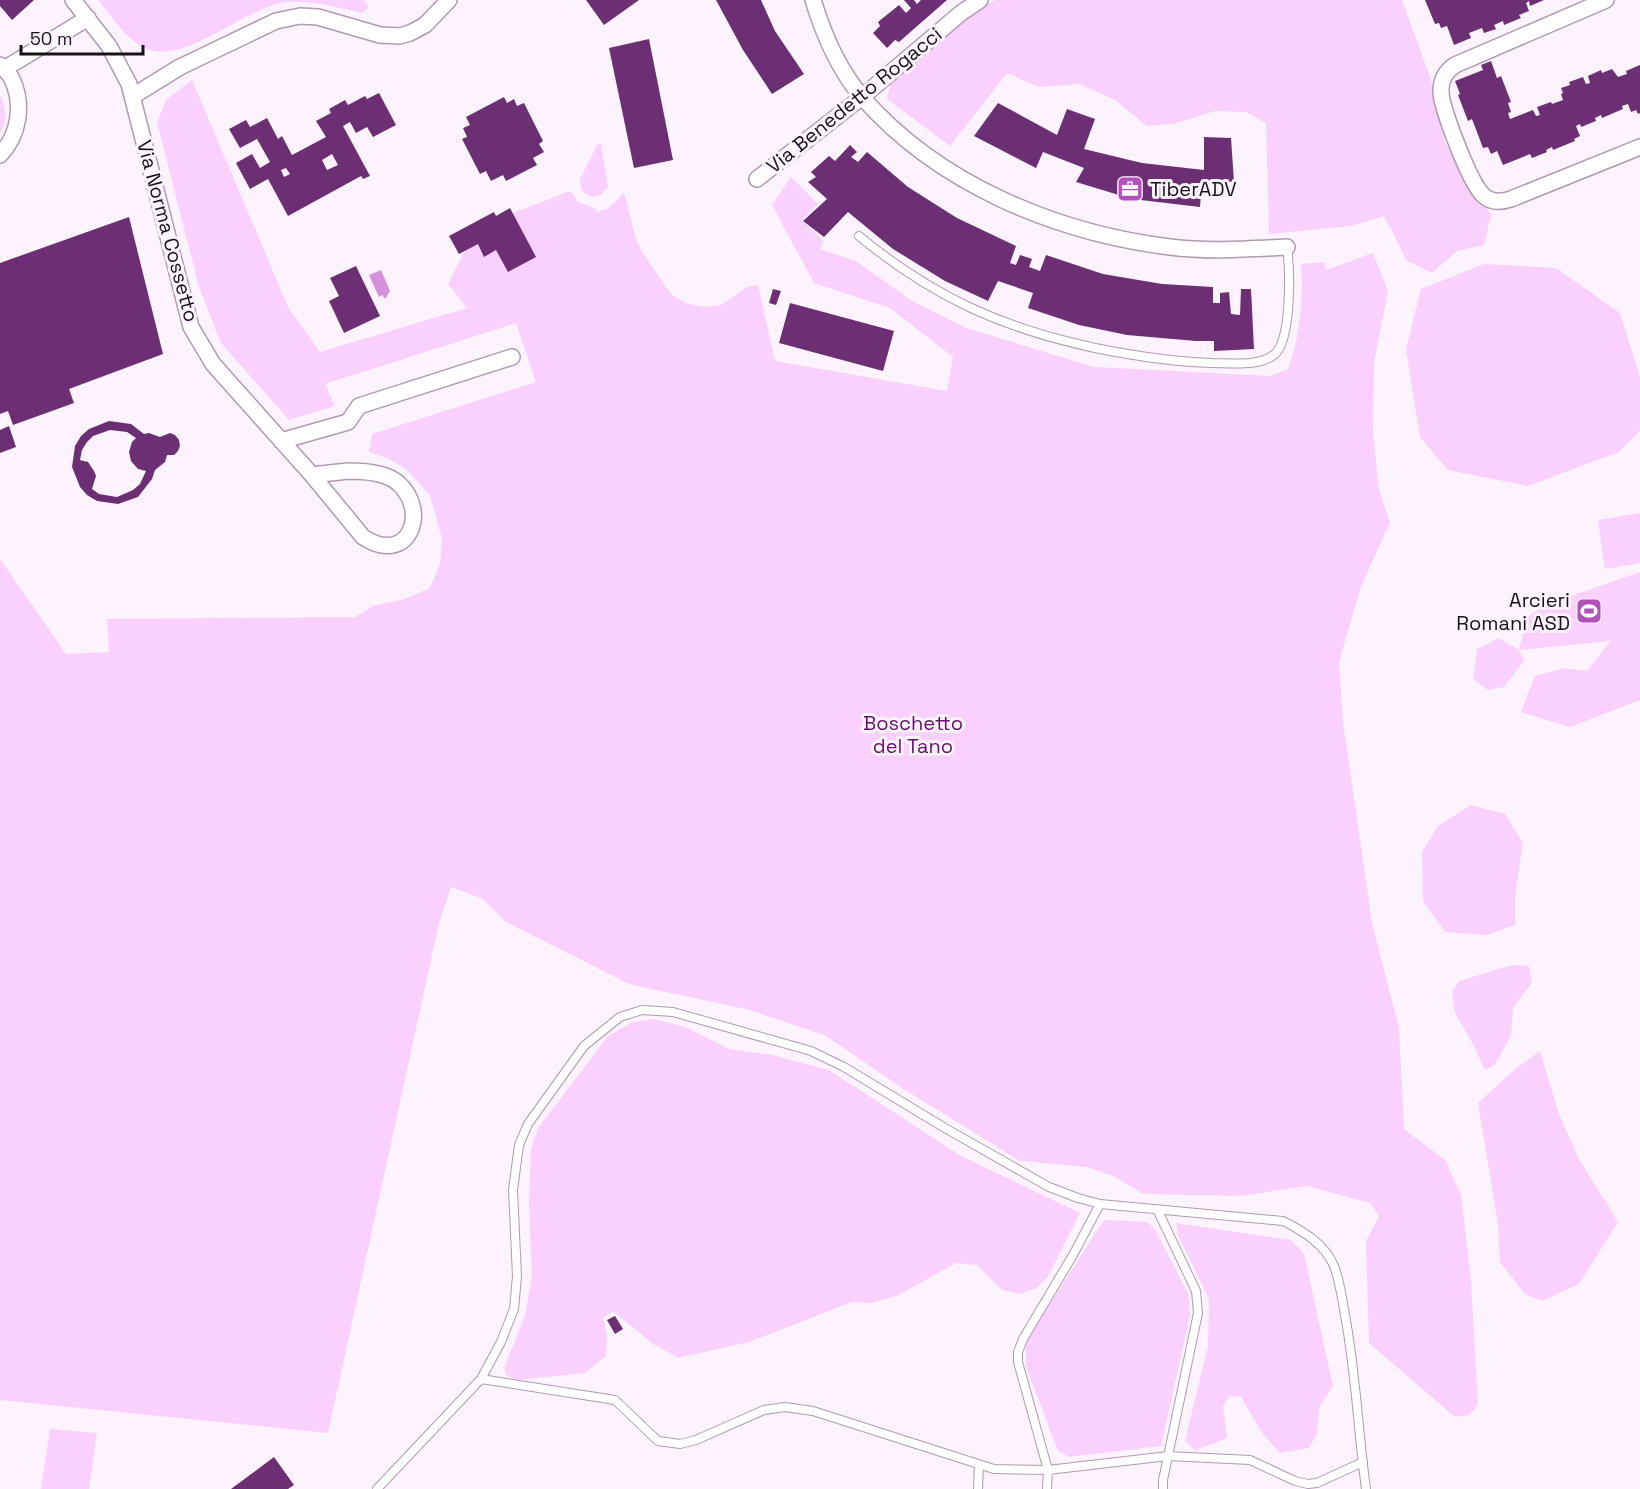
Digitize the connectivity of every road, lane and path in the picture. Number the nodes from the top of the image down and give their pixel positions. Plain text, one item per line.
1 (73, 0) edge
2 (448, 0) edge
3 (813, 0) edge
4 (980, 0) edge
5 (1606, 0) edge
6 (88, 18) junction
7 (2, 67) edge
8 (133, 96) junction
9 (862, 97) junction
10 (1640, 147) edge
11 (0, 155) edge
12 (757, 179) dead end
13 (859, 236) dead end
14 (1287, 247) joint
15 (512, 357) dead end
16 (281, 441) junction
17 (312, 475) junction
18 (1100, 1204) junction
19 (1156, 1209) junction
20 (481, 1379) junction
21 (1168, 1456) junction
22 (1362, 1462) junction
23 (979, 1465) junction
24 (1048, 1470) junction
25 (377, 1489) edge
26 (978, 1489) edge
27 (1047, 1489) edge
28 (1163, 1489) edge
29 (1366, 1489) edge

1 - 6 street, Via Norma Cossetto
2 - 8 street
3 - 9 street
4 - 9 street, Via Benedetto Rogacci
5 - 10 street
6 - 7 street
6 - 8 street, Via Norma Cossetto
7 - 11 street
8 - 16 street, Via Norma Cossetto
9 - 12 street, Via Benedetto Rogacci
9 - 14 street
13 - 14 lane
15 - 16 street
16 - 17 street, Via Norma Cossetto
17 - 17 street, Via Norma Cossetto
18 - 19 lane
18 - 20 lane
18 - 24 lane
19 - 21 lane
19 - 22 lane
20 - 23 lane
20 - 25 lane
21 - 22 lane
21 - 24 lane
21 - 28 lane
22 - 29 lane
23 - 24 lane
23 - 26 lane
24 - 27 lane

